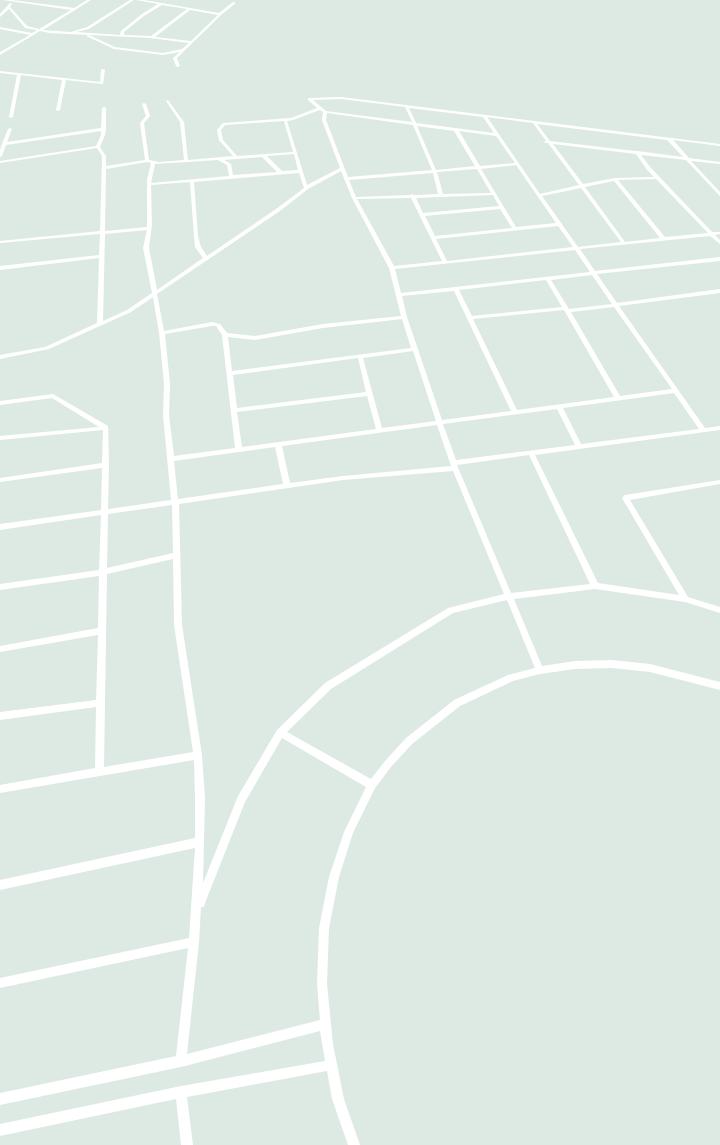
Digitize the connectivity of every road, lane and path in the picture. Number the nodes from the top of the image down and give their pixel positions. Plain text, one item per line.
1 (5, 0) edge
2 (55, 0) edge
3 (89, 0) edge
4 (132, 0) edge
5 (138, 0) edge
6 (225, 0) edge
7 (15, 1) edge
8 (23, 1) edge
9 (161, 4) junction
10 (46, 5) junction
11 (8, 6) junction
12 (74, 9) junction
13 (189, 9) junction
14 (220, 14) junction
15 (0, 16) edge
16 (51, 24) junction
17 (0, 28) edge
18 (41, 31) junction
19 (67, 33) junction
20 (34, 35) junction
21 (84, 35) junction
22 (122, 35) junction
23 (152, 37) junction
24 (191, 42) junction
25 (182, 50) junction
26 (2, 51) edge
27 (178, 66) dead end
28 (103, 70) dead end
29 (0, 72) edge
30 (19, 74) junction
31 (64, 79) junction
32 (168, 101) dead end
33 (144, 104) dead end
34 (407, 107) junction
35 (104, 108) dead end
36 (320, 108) junction
37 (58, 110) dead end
38 (325, 112) junction
39 (484, 116) junction
40 (11, 117) dead end
41 (285, 119) junction
42 (534, 122) junction
43 (415, 125) junction
44 (9, 129) dead end
45 (104, 129) junction
46 (456, 130) junction
47 (497, 135) junction
48 (669, 139) junction
49 (546, 142) junction
50 (4, 144) junction
51 (720, 145) edge
52 (98, 147) junction
53 (637, 152) junction
54 (296, 153) junction
55 (263, 155) junction
56 (0, 156) edge
57 (236, 157) junction
58 (217, 158) junction
59 (685, 159) junction
60 (147, 161) junction
61 (186, 161) junction
62 (0, 162) edge
63 (153, 163) junction
64 (720, 163) edge
65 (518, 164) junction
66 (478, 166) junction
67 (103, 168) junction
68 (342, 169) junction
69 (301, 171) junction
70 (435, 171) junction
71 (280, 172) junction
72 (231, 176) junction
73 (658, 178) junction
74 (346, 179) junction
75 (615, 179) junction
76 (192, 180) junction
77 (150, 184) junction
78 (580, 185) junction
79 (306, 188) junction
80 (494, 194) junction
81 (412, 195) junction
82 (441, 195) junction
83 (540, 195) junction
84 (720, 195) edge
85 (354, 198) junction
86 (502, 207) junction
87 (422, 215) junction
88 (559, 224) junction
89 (149, 228) junction
90 (515, 229) junction
91 (101, 233) junction
92 (720, 233) edge
93 (711, 234) junction
94 (433, 238) junction
95 (664, 239) junction
96 (0, 243) edge
97 (624, 243) junction
98 (720, 243) edge
99 (576, 248) junction
100 (100, 256) junction
101 (206, 259) junction
102 (720, 259) edge
103 (445, 262) junction
104 (0, 268) edge
105 (392, 268) junction
106 (593, 273) junction
107 (549, 280) junction
108 (456, 289) junction
109 (720, 291) edge
110 (157, 295) junction
111 (400, 295) junction
112 (615, 304) junction
113 (567, 310) junction
114 (404, 317) junction
115 (470, 318) junction
116 (100, 325) junction
117 (162, 333) junction
118 (225, 335) junction
119 (415, 349) junction
120 (360, 356) junction
121 (0, 357) edge
122 (230, 373) junction
123 (674, 391) junction
124 (369, 394) junction
125 (618, 398) junction
126 (0, 403) edge
127 (559, 406) junction
128 (234, 410) junction
129 (515, 412) junction
130 (440, 422) junction
131 (106, 428) junction
132 (720, 428) edge
133 (379, 430) junction
134 (703, 430) junction
135 (0, 438) edge
136 (278, 444) junction
137 (579, 447) junction
138 (238, 450) junction
139 (531, 453) junction
140 (172, 459) junction
141 (106, 465) junction
142 (455, 465) junction
143 (0, 480) edge
144 (720, 482) edge
145 (287, 485) junction
146 (175, 501) junction
147 (103, 514) junction
148 (0, 527) edge
149 (176, 555) junction
150 (104, 572) junction
151 (595, 586) junction
152 (0, 588) edge
153 (509, 596) junction
154 (685, 599) junction
155 (720, 610) edge
156 (102, 631) junction
157 (0, 649) edge
158 (540, 670) junction
159 (720, 686) edge
160 (101, 703) junction
161 (0, 716) edge
162 (280, 733) junction
163 (198, 755) junction
164 (99, 772) junction
165 (372, 785) junction
166 (0, 789) edge
167 (199, 842) junction
168 (0, 885) edge
169 (196, 913) junction
170 (194, 942) junction
171 (0, 983) edge
172 (325, 1024) junction
173 (180, 1061) junction
174 (331, 1065) junction
175 (181, 1092) junction
176 (0, 1099) edge
177 (0, 1130) edge
178 (187, 1145) edge
179 (354, 1145) edge

1 - 7 street
2 - 10 street
3 - 12 street
4 - 19 street
5 - 9 street
6 - 14 street
7 - 8 street
7 - 11 street
8 - 10 street
9 - 13 street
9 - 22 street
10 - 12 street
11 - 15 street
11 - 18 street
12 - 16 street
13 - 14 street
13 - 23 street
14 - 24 street
16 - 18 street
16 - 19 street
17 - 20 street
18 - 19 street
18 - 20 street
19 - 21 street
20 - 26 street
21 - 22 street
21 - 25 street
22 - 23 street
23 - 24 street
24 - 25 street
25 - 27 street
28 - 31 street
29 - 30 street
30 - 31 street
30 - 40 street
31 - 37 street
32 - 61 street
33 - 60 street
34 - 36 street
34 - 39 street
34 - 43 street
35 - 45 street
36 - 38 street
36 - 41 street
38 - 43 street
38 - 68 street
39 - 42 street
39 - 47 street
41 - 54 street
41 - 57 street
42 - 48 street
42 - 49 street
43 - 46 street
43 - 70 street
44 - 50 street
45 - 50 street
45 - 52 street
46 - 47 street
46 - 66 street
47 - 65 street
48 - 51 street
48 - 59 street
49 - 53 street
49 - 78 street
50 - 56 street
52 - 62 street
52 - 67 street
53 - 59 street
53 - 73 street
54 - 55 street
54 - 69 street
55 - 57 street
55 - 71 street
57 - 58 street
58 - 61 street
58 - 72 street
59 - 64 street
59 - 84 street
60 - 63 street
60 - 67 street
61 - 63 street
63 - 77 street
65 - 66 street
65 - 83 street
66 - 70 street
66 - 80 street
67 - 91 street
68 - 74 street
68 - 79 street
69 - 71 street
69 - 79 street
70 - 74 street
70 - 82 street
71 - 72 street
72 - 76 street
73 - 75 street
73 - 93 street
74 - 85 street
75 - 78 street
75 - 95 street
76 - 77 street
76 - 101 street
77 - 89 street
78 - 83 street
78 - 97 street
79 - 101 street
80 - 82 street
80 - 86 street
81 - 82 street
81 - 85 street
81 - 87 street
83 - 88 street
85 - 105 street
86 - 87 street
86 - 90 street
87 - 94 street
88 - 90 street
88 - 99 street
89 - 91 street
89 - 110 street
90 - 94 street
91 - 96 street
91 - 100 street
92 - 93 street
93 - 95 street
93 - 98 street
94 - 103 street
95 - 97 street
97 - 99 street
99 - 103 street
99 - 106 street
100 - 104 street
100 - 116 street
101 - 110 street
102 - 106 street
103 - 105 street
105 - 111 street
106 - 107 street
106 - 112 street
107 - 108 street
107 - 113 street
108 - 111 street
108 - 115 street
109 - 112 street
110 - 116 street
110 - 117 street
111 - 114 street
112 - 113 street
112 - 123 street
113 - 115 street
113 - 125 street
114 - 118 street
114 - 119 street
115 - 129 street
116 - 121 street
117 - 118 street
117 - 140 street
118 - 122 street
119 - 120 street
119 - 130 street
120 - 122 street
120 - 124 street
122 - 128 street
123 - 125 street
123 - 134 street
124 - 128 street
124 - 133 street
125 - 127 street
126 - 131 street
127 - 129 street
127 - 137 street
128 - 138 street
129 - 130 street
130 - 133 street
130 - 142 street
131 - 135 street
131 - 141 street
132 - 134 street
133 - 136 street
134 - 137 street
136 - 138 street
136 - 145 street
137 - 139 street
138 - 140 street
139 - 142 street
139 - 151 street
140 - 146 street
141 - 143 street
141 - 147 street
142 - 145 street
142 - 153 street
144 - 154 street
145 - 146 street
146 - 147 street
146 - 149 street
147 - 148 street
147 - 150 street
149 - 150 street
149 - 163 street
150 - 152 street
150 - 156 street
151 - 153 street
151 - 154 street
153 - 158 street
153 - 162 street
154 - 155 street
156 - 157 street
156 - 160 street
158 - 159 street
158 - 165 street
160 - 161 street
160 - 164 street
162 - 165 street
162 - 169 street
163 - 164 street
163 - 167 street
164 - 166 street
165 - 172 street
167 - 168 street
167 - 169 street
169 - 170 street
170 - 171 street
170 - 173 street
172 - 173 street
172 - 174 street
173 - 176 street
174 - 175 street
174 - 179 street
175 - 177 street
175 - 178 street

